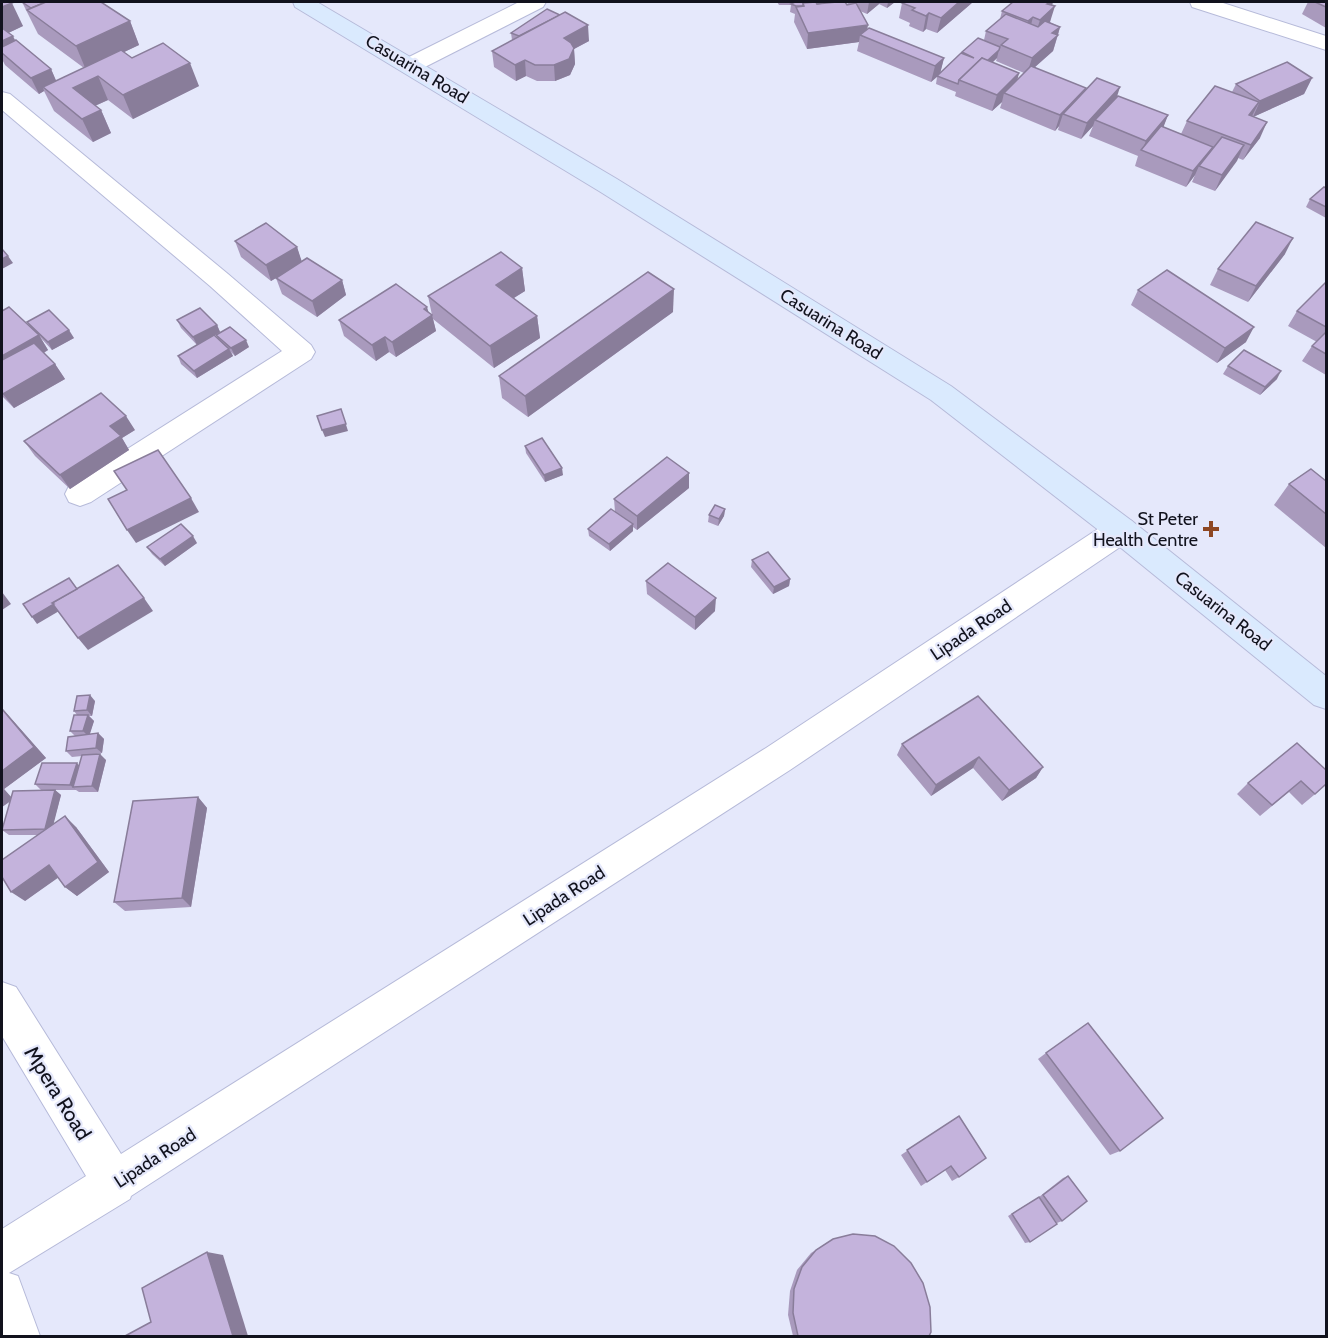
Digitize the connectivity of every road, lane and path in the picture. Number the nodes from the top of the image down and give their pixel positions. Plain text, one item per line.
1 (303, 2) edge
2 (535, 2) edge
3 (1200, 2) edge
4 (1326, 43) edge
5 (411, 65) junction
6 (2, 99) edge
7 (80, 494) dead end
8 (1121, 530) junction
9 (1326, 695) edge
10 (2, 1002) edge
11 (115, 1184) junction
12 (2, 1254) edge
13 (2, 1292) edge
14 (18, 1336) edge

1 - 5 street, Casuarina Road
2 - 5 street
3 - 4 street
5 - 8 street, Casuarina Road
6 - 7 street
8 - 9 street, Casuarina Road
8 - 11 street, Lipada Road
10 - 11 street, Mpera Road
11 - 12 street, Lipada Road
13 - 14 street

